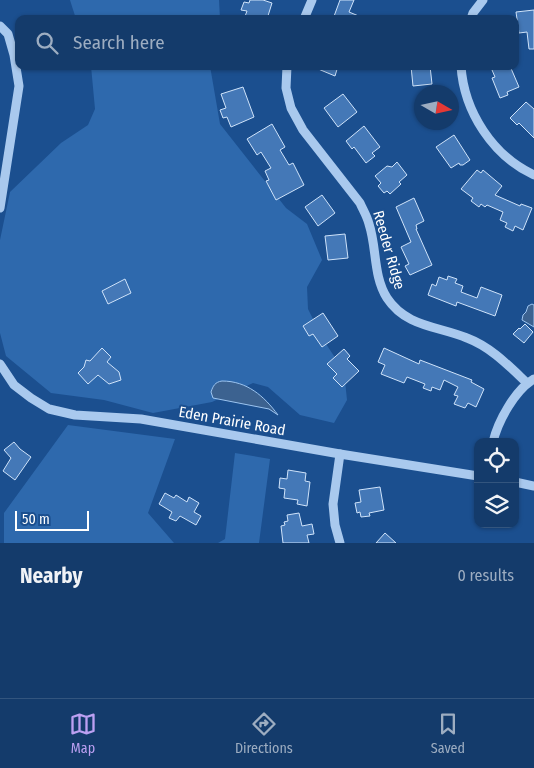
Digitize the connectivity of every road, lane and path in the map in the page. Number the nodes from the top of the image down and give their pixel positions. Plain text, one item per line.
1 (312, 0) edge
2 (483, 0) edge
3 (306, 15) edge
4 (472, 15) edge
5 (0, 26) edge
6 (15, 61) edge
7 (16, 70) edge
8 (287, 70) edge
9 (461, 70) edge
10 (534, 175) edge
11 (0, 208) edge
12 (0, 364) edge
13 (531, 381) edge
14 (494, 438) edge
15 (340, 454) junction
16 (474, 475) edge
17 (519, 483) edge
18 (534, 486) edge
19 (340, 543) edge

1 - 3 street
2 - 4 street
5 - 6 street
7 - 11 street
8 - 13 street, Reeder Ridge
9 - 10 street
12 - 15 street, Eden Prairie Road
13 - 14 street
15 - 16 street, Eden Prairie Road
15 - 19 street
17 - 18 street

